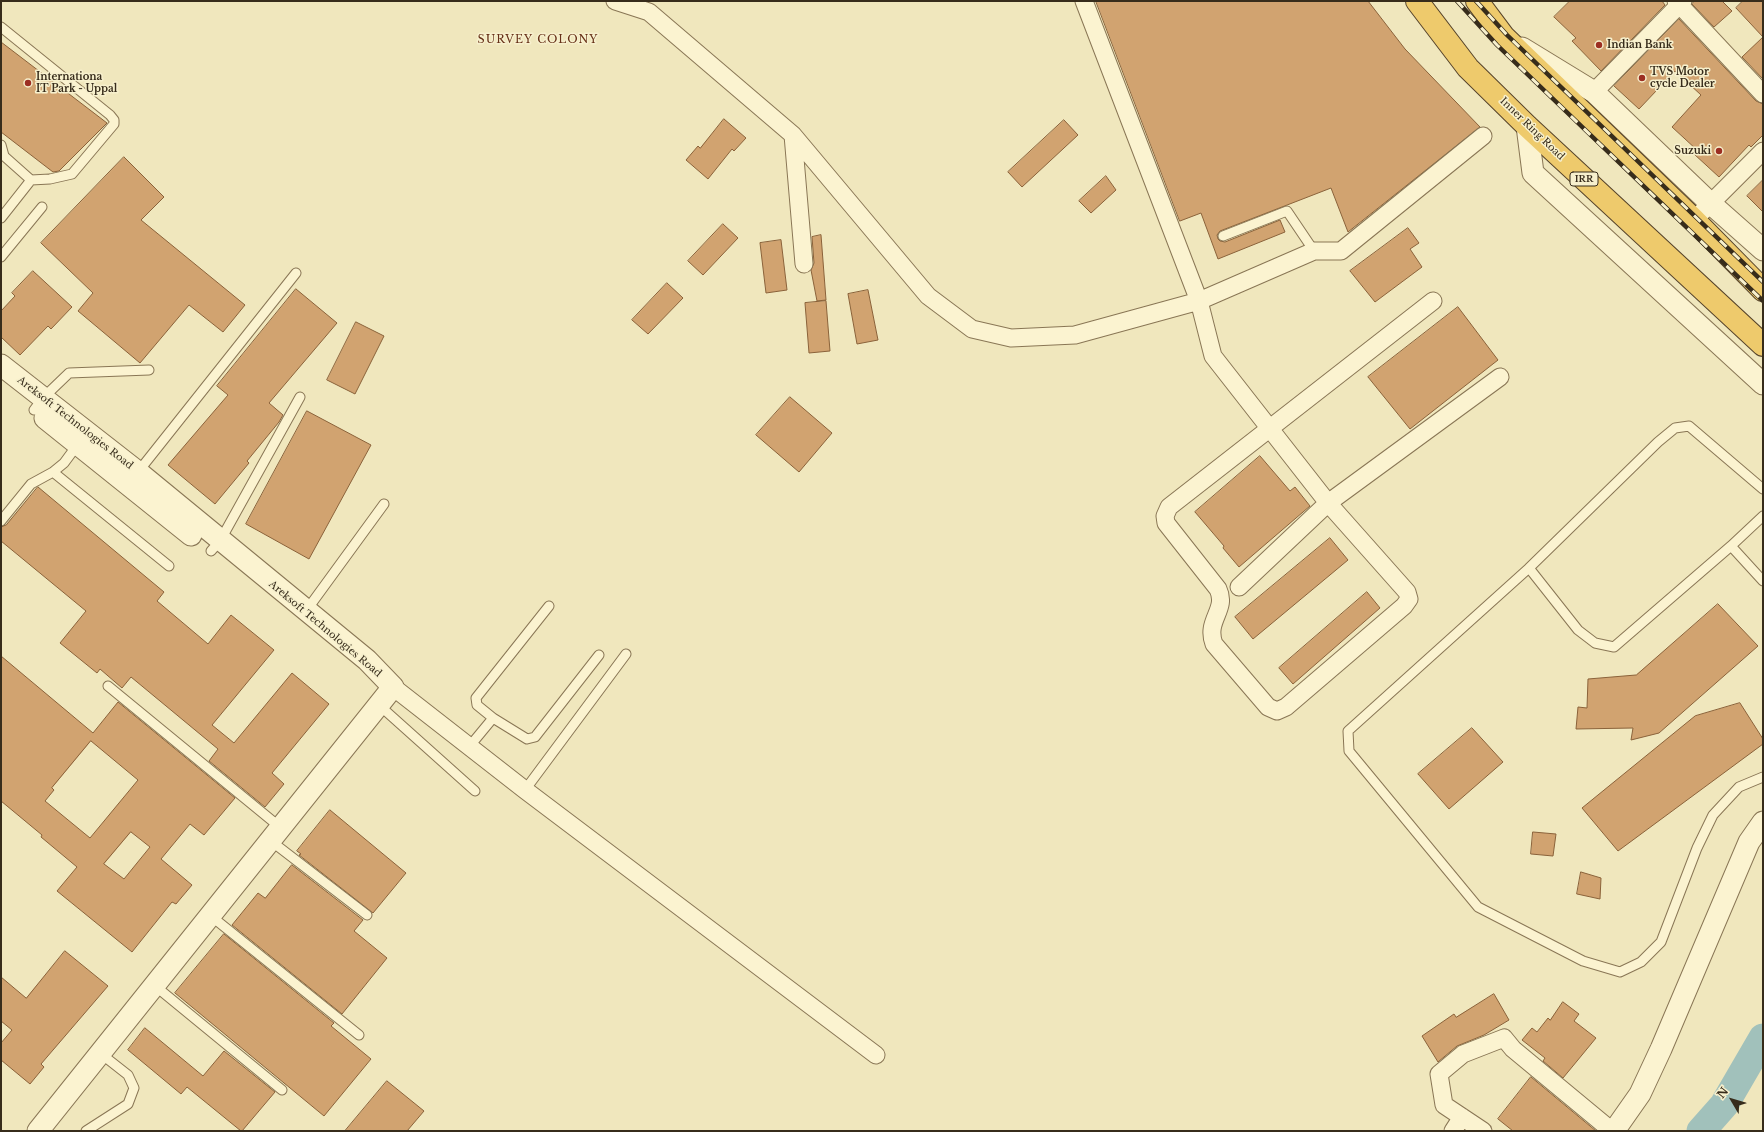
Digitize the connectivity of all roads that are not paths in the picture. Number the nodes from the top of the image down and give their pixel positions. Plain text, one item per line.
1 (615, 1) edge
2 (1084, 1) edge
3 (1417, 1) edge
4 (1477, 1) edge
5 (1679, 2) edge
6 (652, 6) edge
7 (1, 27) edge
8 (1504, 37) junction
9 (1594, 92) junction
10 (1763, 94) edge
11 (1527, 126) junction
12 (793, 135) junction
13 (1483, 136) dead end
14 (1, 145) edge
15 (1763, 151) edge
16 (3, 156) edge
17 (31, 180) junction
18 (1710, 203) junction
19 (42, 207) dead end
20 (1, 218) edge
21 (1694, 220) junction
22 (1223, 236) dead end
23 (1763, 250) edge
24 (1314, 251) junction
25 (1, 257) edge
26 (804, 264) dead end
27 (296, 273) dead end
28 (1763, 290) edge
29 (1199, 301) junction
30 (1432, 301) dead end
31 (1763, 345) edge
32 (1, 365) edge
33 (149, 370) dead end
34 (1500, 377) dead end
35 (1, 382) edge
36 (1763, 384) edge
37 (300, 397) dead end
38 (38, 404) junction
39 (1268, 428) junction
40 (82, 438) junction
41 (53, 472) junction
42 (138, 472) junction
43 (1763, 489) edge
44 (1328, 503) junction
45 (384, 504) dead end
46 (1763, 516) edge
47 (1, 520) edge
48 (215, 546) junction
49 (1731, 546) junction
50 (169, 566) dead end
51 (1529, 568) junction
52 (1763, 580) edge
53 (1239, 587) dead end
54 (549, 606) dead end
55 (306, 611) junction
56 (599, 654) dead end
57 (626, 654) dead end
58 (108, 686) dead end
59 (393, 687) junction
60 (379, 705) junction
61 (493, 718) junction
62 (469, 747) junction
63 (1763, 777) edge
64 (525, 790) junction
65 (474, 791) dead end
66 (1763, 822) edge
67 (276, 835) junction
68 (367, 915) dead end
69 (211, 916) junction
70 (154, 985) junction
71 (360, 1035) dead end
72 (100, 1053) junction
73 (876, 1056) dead end
74 (282, 1090) dead end
75 (1462, 1117) junction
76 (38, 1131) edge
77 (86, 1131) edge
78 (1453, 1131) edge
79 (1483, 1131) edge
80 (1613, 1131) edge

1 - 6 street
2 - 29 street
3 - 11 highway, Inner Ring Road / IRR
4 - 8 highway
5 - 9 street
5 - 10 street
6 - 12 street
7 - 17 lane
8 - 9 street
8 - 21 highway
9 - 18 street
11 - 31 highway, Inner Ring Road / IRR
11 - 36 street
12 - 26 street
12 - 29 street
13 - 24 street
14 - 16 lane
15 - 18 street
16 - 17 lane
17 - 20 lane
18 - 21 street
18 - 23 street
19 - 25 lane
21 - 28 highway
22 - 24 lane
24 - 29 street
27 - 42 lane
29 - 39 street
30 - 39 street
32 - 38 street, Areksoft Technologies Road
33 - 38 lane
34 - 44 street
35 - 38 street, Areksoft Technologies Road
37 - 48 lane
38 - 40 street, Areksoft Technologies Road
39 - 44 street
39 - 44 street
40 - 41 lane
40 - 42 street, Areksoft Technologies Road
40 - 48 street, Areksoft Technologies Road
41 - 47 lane
41 - 50 lane
42 - 48 street, Areksoft Technologies Road
43 - 51 lane
44 - 53 street
45 - 55 lane
46 - 49 lane
48 - 55 street, Areksoft Technologies Road
48 - 59 street, Areksoft Technologies Road
49 - 51 lane
49 - 52 lane
51 - 63 lane
54 - 61 lane
55 - 59 street, Areksoft Technologies Road
56 - 61 lane
57 - 64 lane
58 - 67 lane
59 - 60 street
59 - 62 street
60 - 65 lane
60 - 67 street
61 - 62 lane
62 - 64 street
64 - 73 street
66 - 80 street
67 - 68 lane
67 - 69 street
69 - 70 street
69 - 71 lane
70 - 72 street
70 - 74 lane
72 - 76 street
72 - 77 lane
75 - 78 street
75 - 79 street
75 - 80 street

